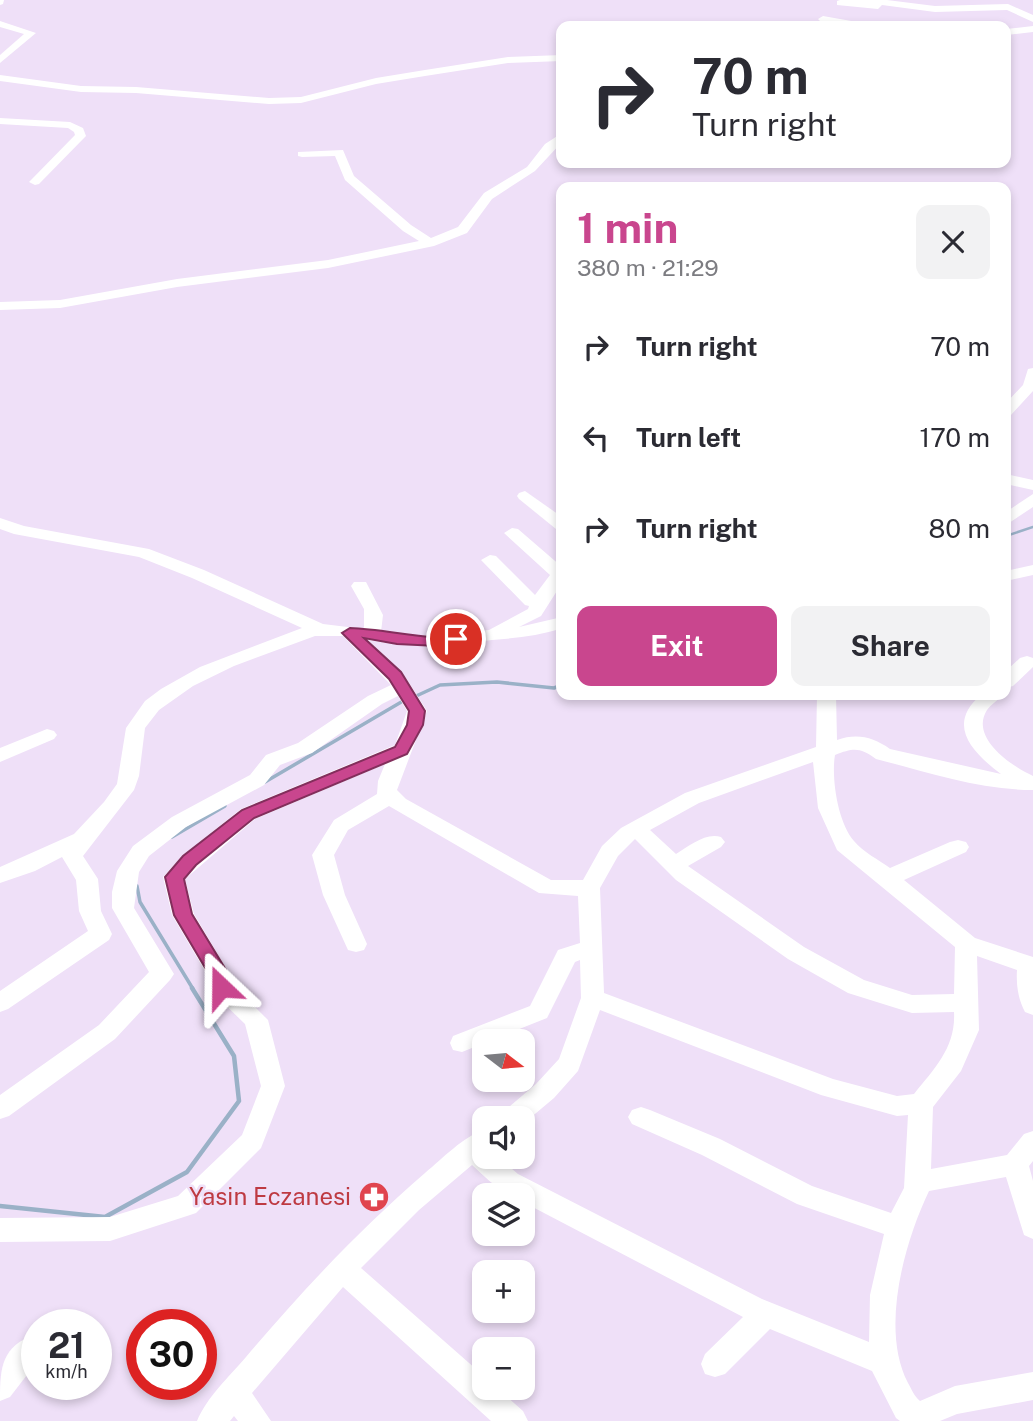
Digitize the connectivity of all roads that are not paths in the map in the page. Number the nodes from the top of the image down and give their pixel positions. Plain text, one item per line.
1 (866, 0) edge
2 (993, 0) edge
3 (840, 3) dead end
4 (1007, 7) junction
5 (935, 9) junction
6 (822, 19) dead end
7 (1033, 19) edge
8 (831, 21) edge
9 (0, 24) edge
10 (1033, 29) edge
11 (1011, 31) edge
12 (556, 58) edge
13 (0, 60) edge
14 (0, 78) edge
15 (0, 121) edge
16 (556, 141) edge
17 (303, 154) dead end
18 (35, 182) dead end
19 (430, 243) junction
20 (0, 306) edge
21 (1033, 372) edge
22 (1011, 407) edge
23 (1011, 481) edge
24 (1033, 485) edge
25 (525, 496) dead end
26 (1033, 499) edge
27 (1011, 516) edge
28 (556, 520) edge
29 (0, 523) edge
30 (512, 533) dead end
31 (490, 561) dead end
32 (556, 570) edge
33 (1033, 570) edge
34 (1011, 575) edge
35 (556, 578) edge
36 (360, 586) dead end
37 (543, 600) junction
38 (556, 624) edge
39 (318, 629) junction
40 (350, 633) junction
41 (371, 633) junction
42 (490, 635) junction
43 (1027, 662) dead end
44 (1011, 677) edge
45 (405, 689) junction
46 (826, 700) edge
47 (988, 700) edge
48 (47, 734) dead end
49 (401, 750) junction
50 (824, 750) junction
51 (0, 756) edge
52 (1029, 783) edge
53 (390, 796) junction
54 (637, 829) junction
55 (79, 840) junction
56 (714, 842) dead end
57 (958, 847) dead end
58 (675, 864) junction
59 (0, 875) edge
60 (888, 878) junction
61 (589, 888) junction
62 (356, 944) dead end
63 (967, 944) junction
64 (590, 948) junction
65 (1031, 965) edge
66 (593, 998) junction
67 (0, 1003) edge
68 (965, 1003) junction
69 (1033, 1006) edge
70 (462, 1043) dead end
71 (921, 1104) junction
72 (527, 1106) edge
73 (0, 1109) edge
74 (641, 1116) dead end
75 (1033, 1142) edge
76 (472, 1149) edge
77 (1015, 1164) junction
78 (498, 1169) edge
79 (918, 1180) junction
80 (899, 1227) junction
81 (1033, 1227) edge
82 (0, 1230) edge
83 (343, 1270) junction
84 (767, 1313) junction
85 (21, 1360) edge
86 (886, 1363) junction
87 (715, 1364) dead end
88 (1033, 1386) edge
89 (0, 1387) edge
90 (234, 1393) junction
91 (919, 1418) edge
92 (212, 1421) edge
93 (256, 1421) edge
94 (513, 1421) edge

1 - 5 street
2 - 4 street
3 - 5 street
4 - 5 street
4 - 7 street
6 - 8 street
9 - 13 street
10 - 11 street
12 - 14 street
15 - 18 street
16 - 19 street
17 - 19 street
19 - 20 street
21 - 22 street
23 - 24 street
25 - 28 street
26 - 27 street
29 - 39 street
30 - 32 street
31 - 37 street
33 - 34 street
35 - 37 street
36 - 41 street
37 - 42 street
38 - 42 street
39 - 40 street
39 - 55 street
40 - 41 street
40 - 45 street
41 - 42 street
43 - 44 street
45 - 49 street
45 - 73 street
46 - 50 street
47 - 52 street
48 - 51 street
49 - 53 street
49 - 82 street
50 - 52 street
50 - 54 street
50 - 60 street
53 - 61 street
53 - 62 street
54 - 58 street
54 - 61 street
55 - 59 street
55 - 67 street
56 - 58 street
57 - 60 street
58 - 68 street
60 - 63 street
61 - 64 street
63 - 65 street
63 - 68 street
64 - 66 street
64 - 70 street
65 - 69 street
66 - 71 street
66 - 72 street
68 - 71 street
71 - 79 street
74 - 80 street
75 - 77 street
76 - 83 street
77 - 79 street
77 - 81 street
78 - 84 street
79 - 80 street
80 - 86 street
83 - 90 street
83 - 94 street
84 - 86 street
84 - 87 street
85 - 89 street
86 - 91 street
88 - 91 street
90 - 92 street
90 - 93 street

